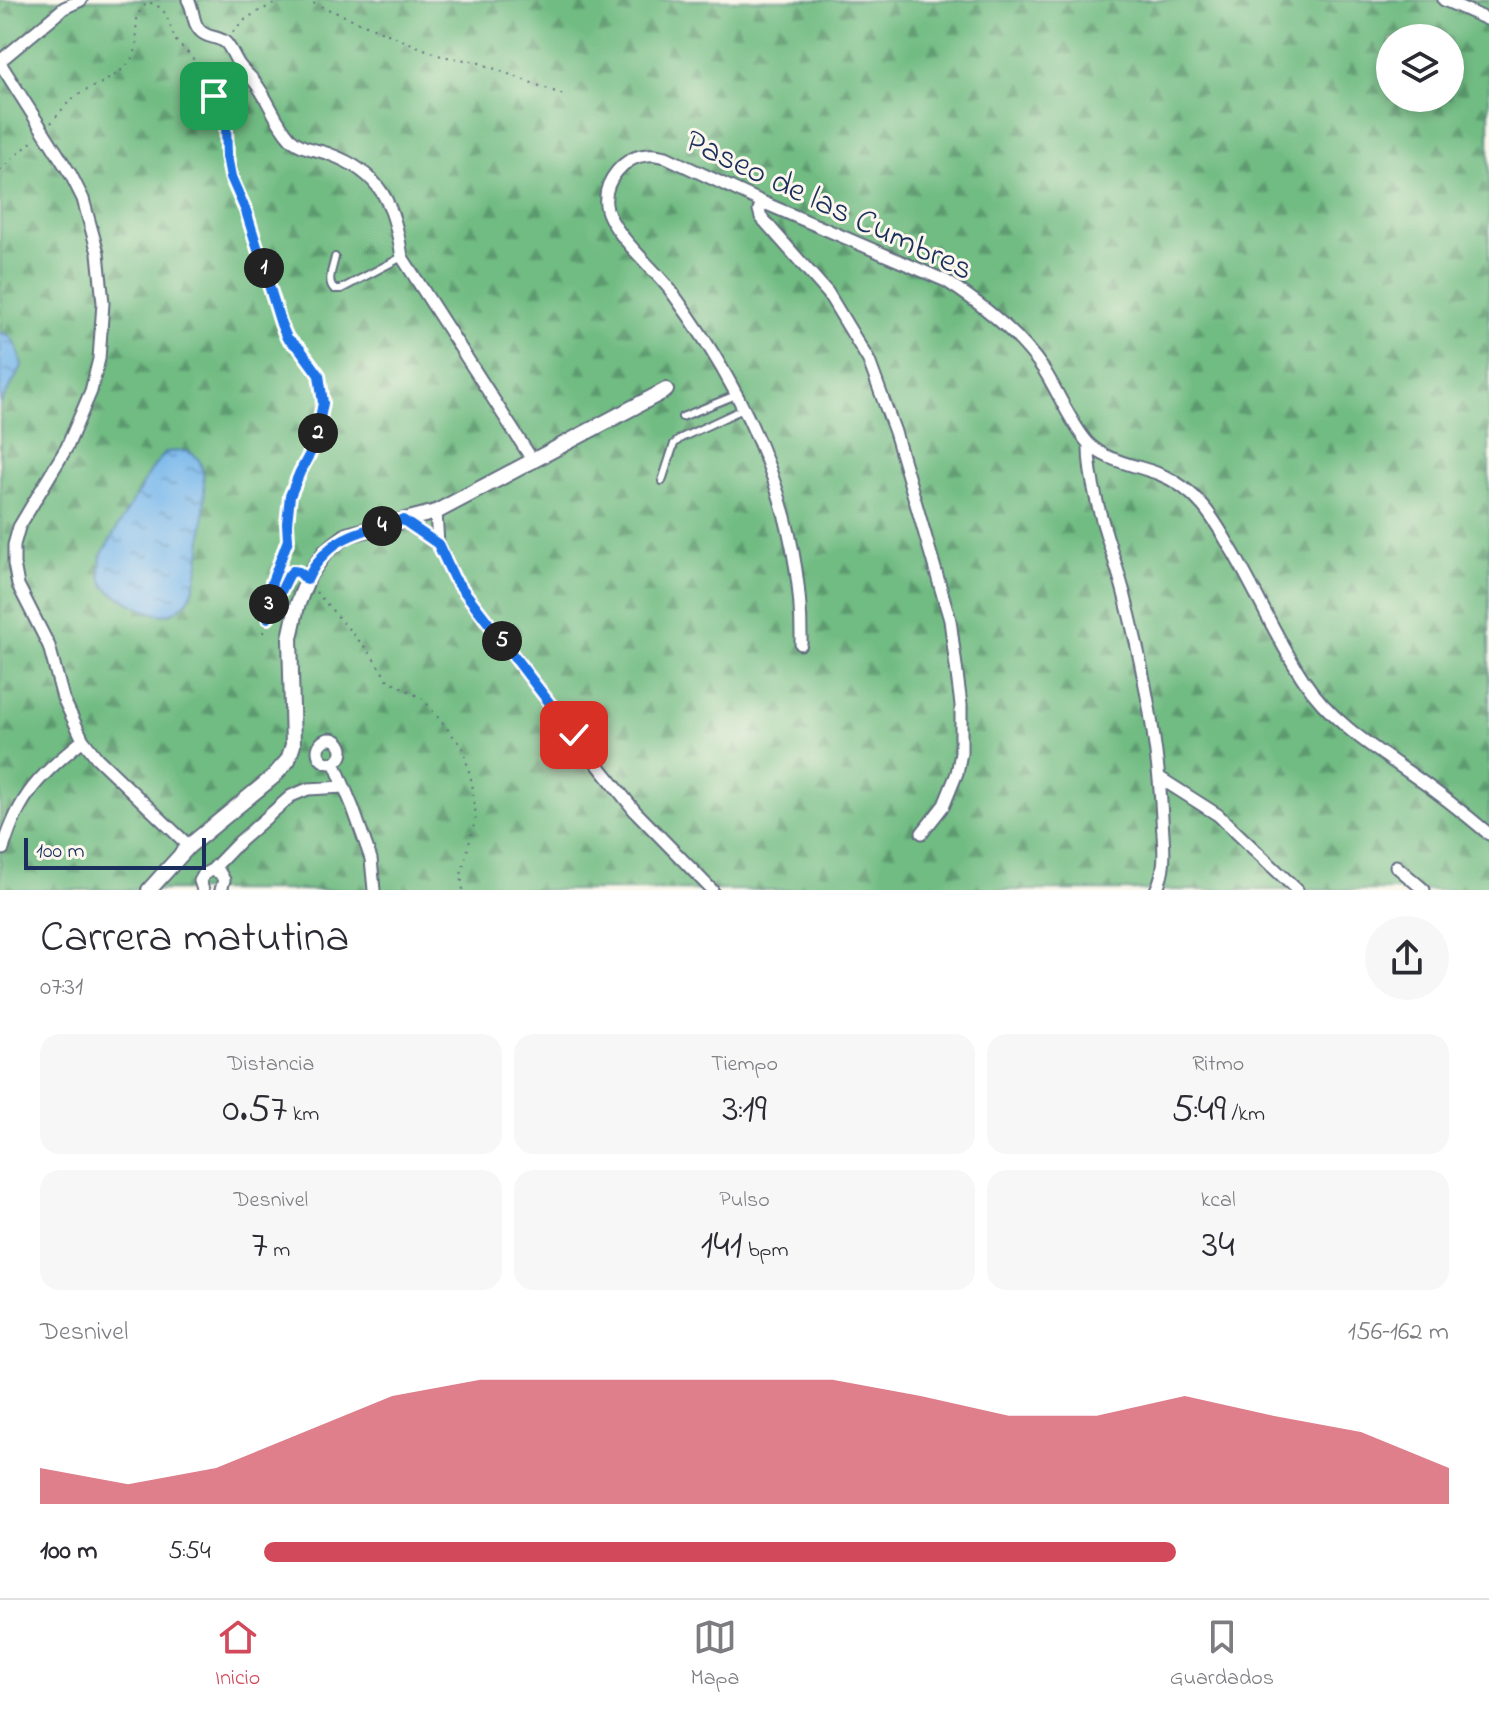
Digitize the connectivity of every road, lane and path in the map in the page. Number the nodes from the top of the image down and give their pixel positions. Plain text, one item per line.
1 (81, 0) edge
2 (188, 0) edge
3 (286, 0) edge
4 (306, 0) edge
5 (1444, 0) edge
6 (1489, 20) edge
7 (225, 42) junction
8 (0, 62) edge
9 (566, 96) dead end
10 (43, 131) junction
11 (0, 170) edge
12 (762, 202) junction
13 (335, 257) dead end
14 (402, 257) junction
15 (666, 390) dead end
16 (736, 395) junction
17 (743, 409) junction
18 (682, 417) dead end
19 (1089, 444) junction
20 (533, 461) junction
21 (662, 481) dead end
22 (436, 512) junction
23 (403, 520) junction
24 (438, 544) junction
25 (307, 580) junction
26 (268, 618) junction
27 (263, 633) dead end
28 (801, 644) dead end
29 (83, 740) junction
30 (334, 762) dead end
31 (1160, 778) junction
32 (344, 787) junction
33 (922, 833) dead end
34 (1489, 834) edge
35 (189, 846) junction
36 (3, 849) dead end
37 (1396, 866) dead end
38 (212, 870) junction
39 (370, 887) edge
40 (151, 889) edge
41 (203, 890) edge
42 (221, 890) edge
43 (463, 890) edge
44 (712, 890) edge
45 (1156, 890) edge
46 (1297, 890) edge
47 (1424, 890) edge

1 - 8 street
2 - 7 street
3 - 7 path
4 - 9 path
5 - 6 street
7 - 14 street
8 - 10 street
10 - 11 path
10 - 26 path
10 - 29 street
12 - 16 street, Paseo de las Cumbres
12 - 19 street, Paseo de las Cumbres
12 - 33 street
13 - 14 lane
14 - 20 street
15 - 20 street
16 - 17 street
16 - 18 lane
17 - 21 lane
17 - 28 street
19 - 31 street
19 - 34 street
20 - 22 street
22 - 23 street
22 - 24 street
23 - 24 street
23 - 25 street
24 - 44 street
25 - 26 path
25 - 35 street
25 - 43 path
26 - 27 path
29 - 35 street
29 - 36 street
30 - 32 street
31 - 45 street
31 - 46 street
32 - 38 street
32 - 39 street
35 - 40 street
37 - 47 street
38 - 41 street
38 - 42 street

